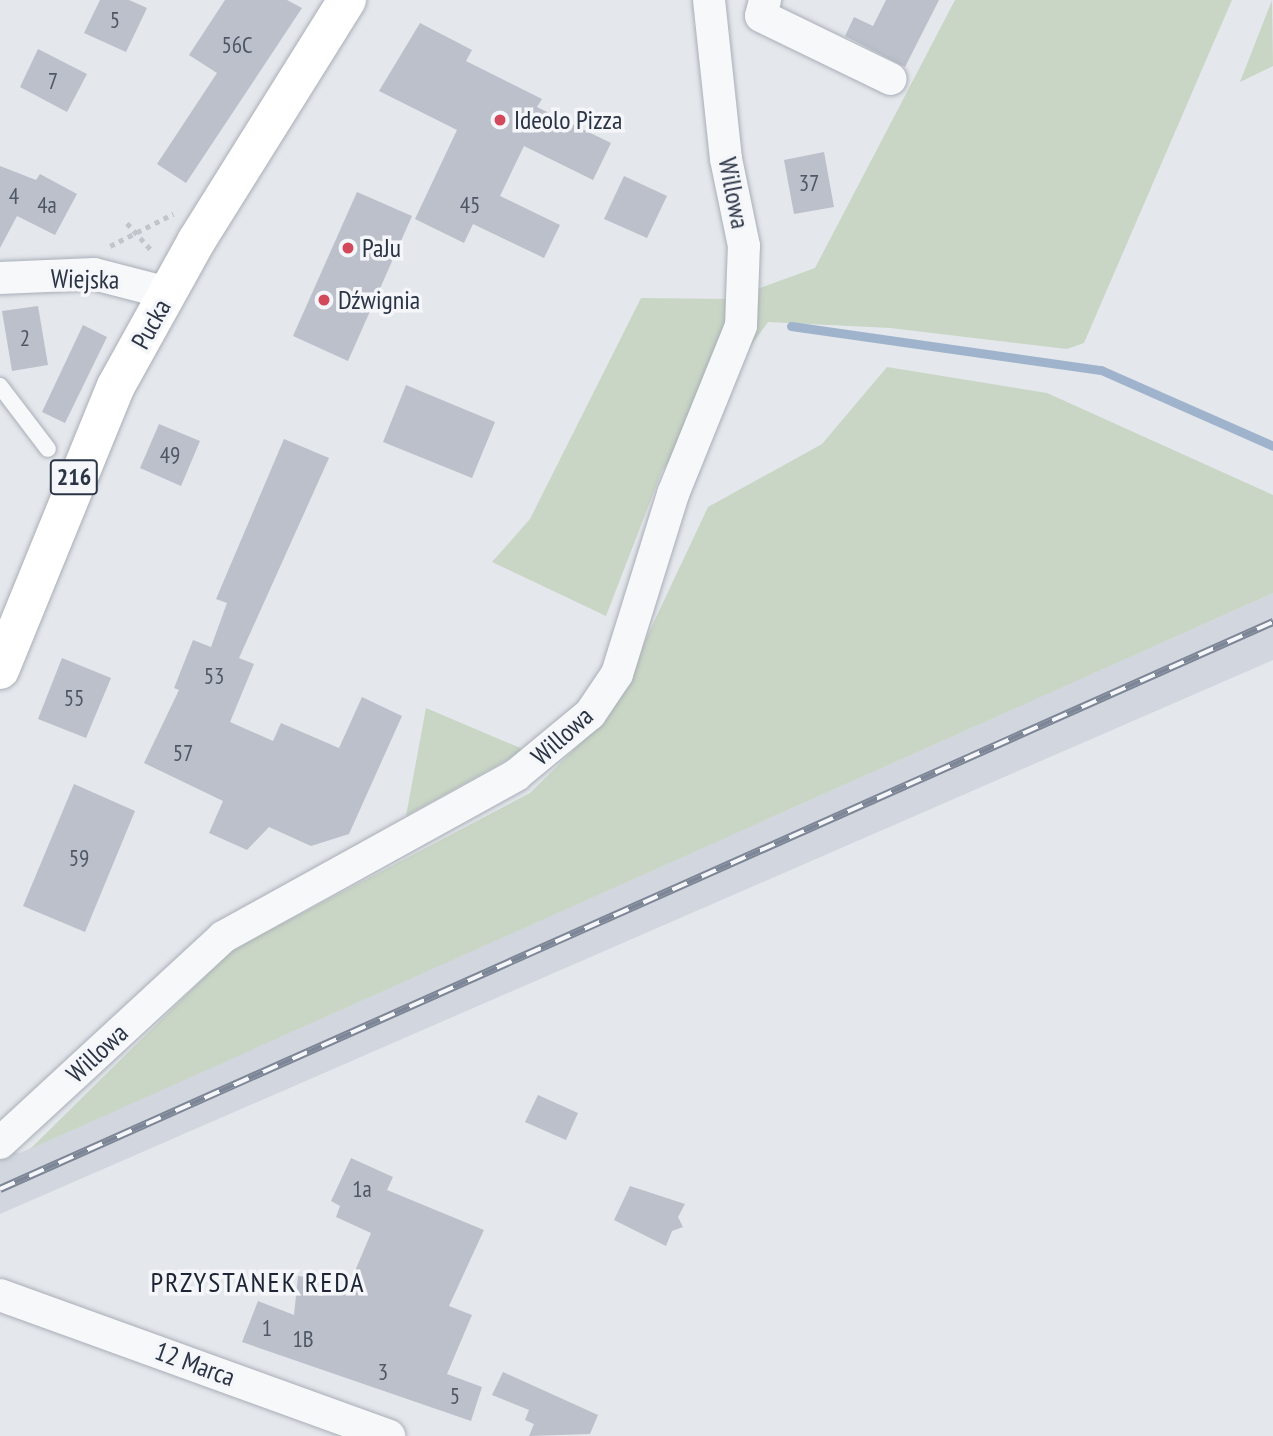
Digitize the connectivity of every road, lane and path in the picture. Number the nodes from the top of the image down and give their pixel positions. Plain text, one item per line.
1 (347, 0) edge
2 (709, 0) edge
3 (765, 0) edge
4 (891, 79) dead end
5 (183, 210) dead end
6 (127, 223) dead end
7 (135, 228) junction
8 (150, 247) dead end
9 (107, 256) dead end
10 (0, 278) edge
11 (168, 293) junction
12 (0, 387) edge
13 (48, 449) dead end
14 (0, 670) edge
15 (0, 1143) edge
16 (0, 1295) edge
17 (389, 1436) edge

1 - 11 main road, Pucka / 216
2 - 15 street, Willowa
3 - 4 street
5 - 7 path
6 - 7 path
7 - 8 path
7 - 9 path
10 - 11 street, Wiejska
11 - 14 main road, Pucka / 216
12 - 13 lane
16 - 17 street, 12 Marca

